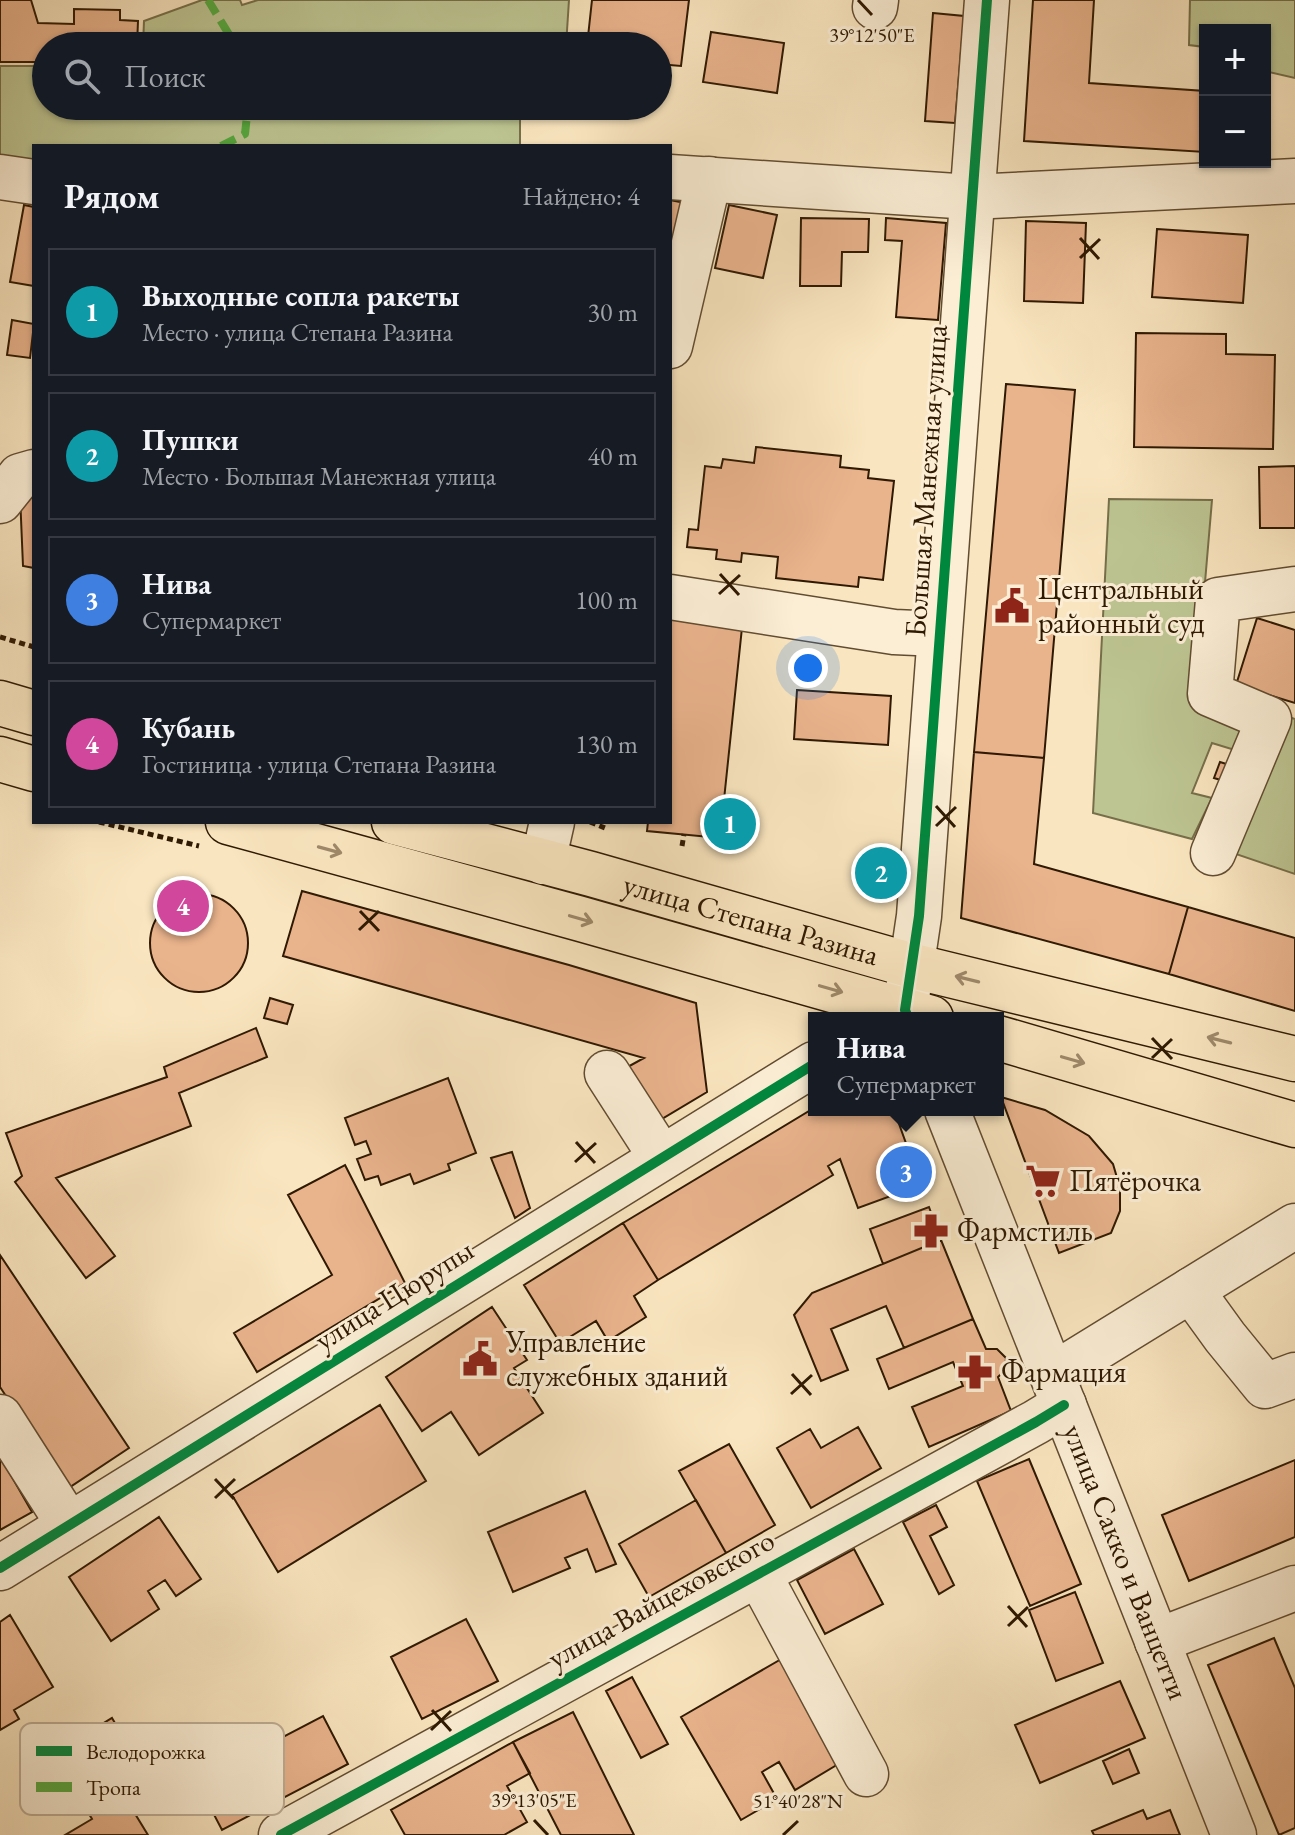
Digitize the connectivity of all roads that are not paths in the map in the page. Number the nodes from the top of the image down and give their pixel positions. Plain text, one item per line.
1 (987, 0) edge
2 (0, 177) edge
3 (690, 178) edge
4 (1295, 181) edge
5 (32, 182) edge
6 (971, 197) junction
7 (672, 329) edge
8 (32, 473) edge
9 (0, 501) edge
10 (1295, 589) edge
11 (672, 597) edge
12 (939, 634) junction
13 (0, 703) edge
14 (32, 712) edge
15 (0, 759) edge
16 (32, 768) edge
17 (235, 824) edge
18 (409, 824) edge
19 (548, 842) edge
20 (1213, 853) dead end
21 (913, 966) junction
22 (893, 1012) edge
23 (897, 1012) edge
24 (1004, 1040) edge
25 (1295, 1059) edge
26 (808, 1068) edge
27 (607, 1073) dead end
28 (949, 1116) edge
29 (1295, 1125) edge
30 (661, 1157) junction
31 (1295, 1226) edge
32 (1191, 1290) junction
33 (1295, 1375) edge
34 (1058, 1390) junction
35 (0, 1417) edge
36 (69, 1525) junction
37 (0, 1568) edge
38 (758, 1573) junction
39 (1295, 1588) edge
40 (1157, 1641) junction
41 (866, 1774) dead end
42 (281, 1835) edge
43 (1234, 1835) edge

1 - 6 street, Большая Манежная улица
2 - 5 street
3 - 6 street
3 - 7 street
4 - 6 street
6 - 12 street, Большая Манежная улица
8 - 9 street
10 - 20 street
11 - 12 street
12 - 21 street, Большая Манежная улица
13 - 14 main road
15 - 16 main road
17 -> 22 main road, улица Степана Разина
18 - 19 main road, улица Степана Разина
19 - 21 main road, улица Степана Разина
21 - 23 street
25 -> 21 main road, улица Степана Разина
24 -> 29 main road
26 - 30 street, улица Цюрупы
27 - 30 street
28 - 34 street, улица Сакко и Ванцетти
30 - 36 street, улица Цюрупы
31 - 32 street, улица Вайцеховского
32 - 33 street
32 - 34 street, улица Вайцеховского
34 - 38 street, улица Вайцеховского
34 - 40 street, улица Сакко и Ванцетти
35 - 36 street
36 - 37 street, улица Цюрупы
38 - 41 street
38 - 42 street, улица Вайцеховского
39 - 40 street
40 - 43 street, улица Сакко и Ванцетти

